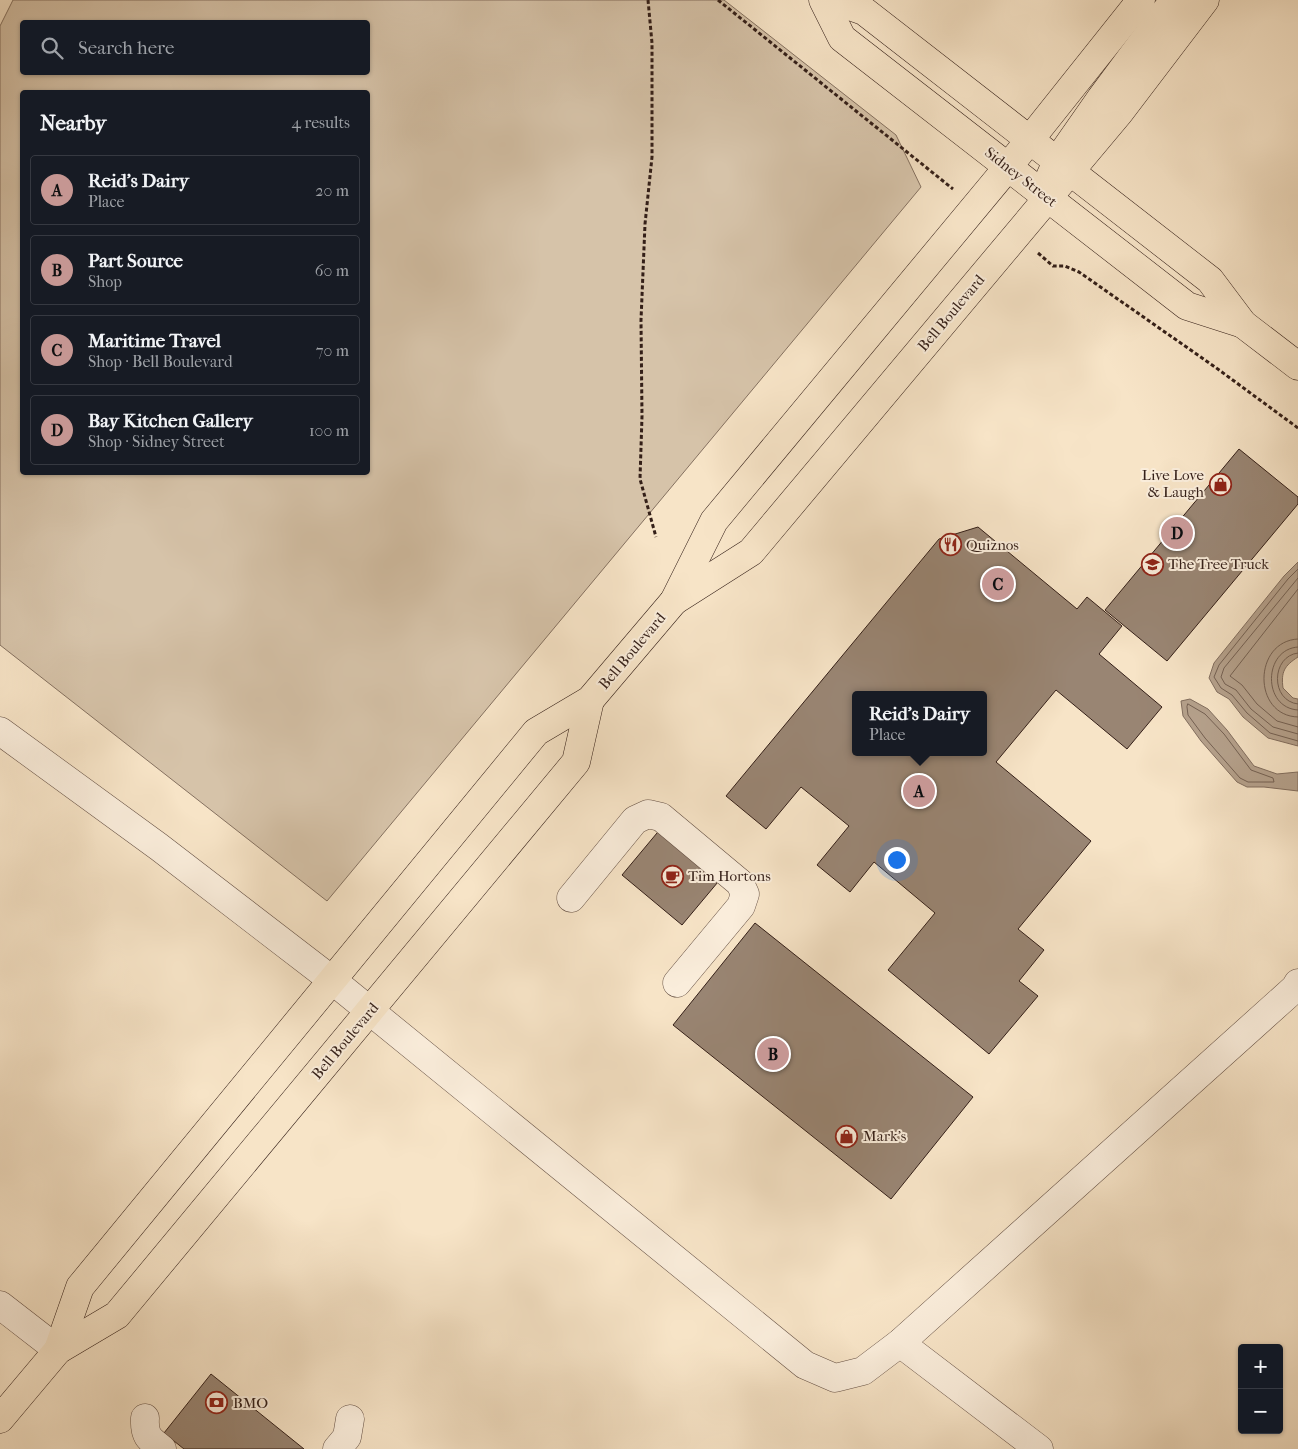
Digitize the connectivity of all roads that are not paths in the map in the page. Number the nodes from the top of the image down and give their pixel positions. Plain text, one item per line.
1 (823, 0) edge
2 (833, 0) edge
3 (1141, 0) edge
4 (1174, 0) edge
5 (1205, 0) edge
6 (1030, 140) junction
7 (1064, 166) junction
8 (1008, 167) junction
9 (1048, 198) junction
10 (1243, 324) junction
11 (1298, 366) edge
12 (674, 601) junction
13 (590, 700) junction
14 (0, 731) edge
15 (571, 898) dead end
16 (332, 980) junction
17 (677, 983) dead end
18 (1298, 983) edge
19 (369, 1011) junction
20 (0, 1305) edge
21 (900, 1343) junction
22 (58, 1350) junction
23 (145, 1418) dead end
24 (350, 1419) dead end
25 (0, 1420) edge
26 (162, 1449) edge
27 (337, 1449) edge
28 (1039, 1449) edge

1 - 8 main road, Sidney Street
2 - 6 main road, Sidney Street
3 - 6 main road, Bell Boulevard
4 - 7 main road
5 - 7 main road, Bell Boulevard
6 - 7 main road, Sidney Street
6 - 8 main road, Bell Boulevard
7 - 9 main road, Bell Boulevard
7 - 10 main road, Sidney Street
8 - 9 main road, Sidney Street
8 - 12 main road, Bell Boulevard
9 - 10 main road, Sidney Street
9 - 12 main road, Bell Boulevard
10 - 11 main road, Sidney Street
12 - 13 main road, Bell Boulevard
13 - 16 main road, Bell Boulevard
13 - 19 main road, Bell Boulevard
14 - 16 lane
15 - 17 lane
16 - 19 lane
16 - 22 main road, Bell Boulevard
18 - 21 lane
19 - 21 lane
19 - 22 main road, Bell Boulevard
20 - 22 lane
21 - 28 lane
22 - 25 main road, Bell Boulevard
23 - 26 lane
24 - 27 lane

